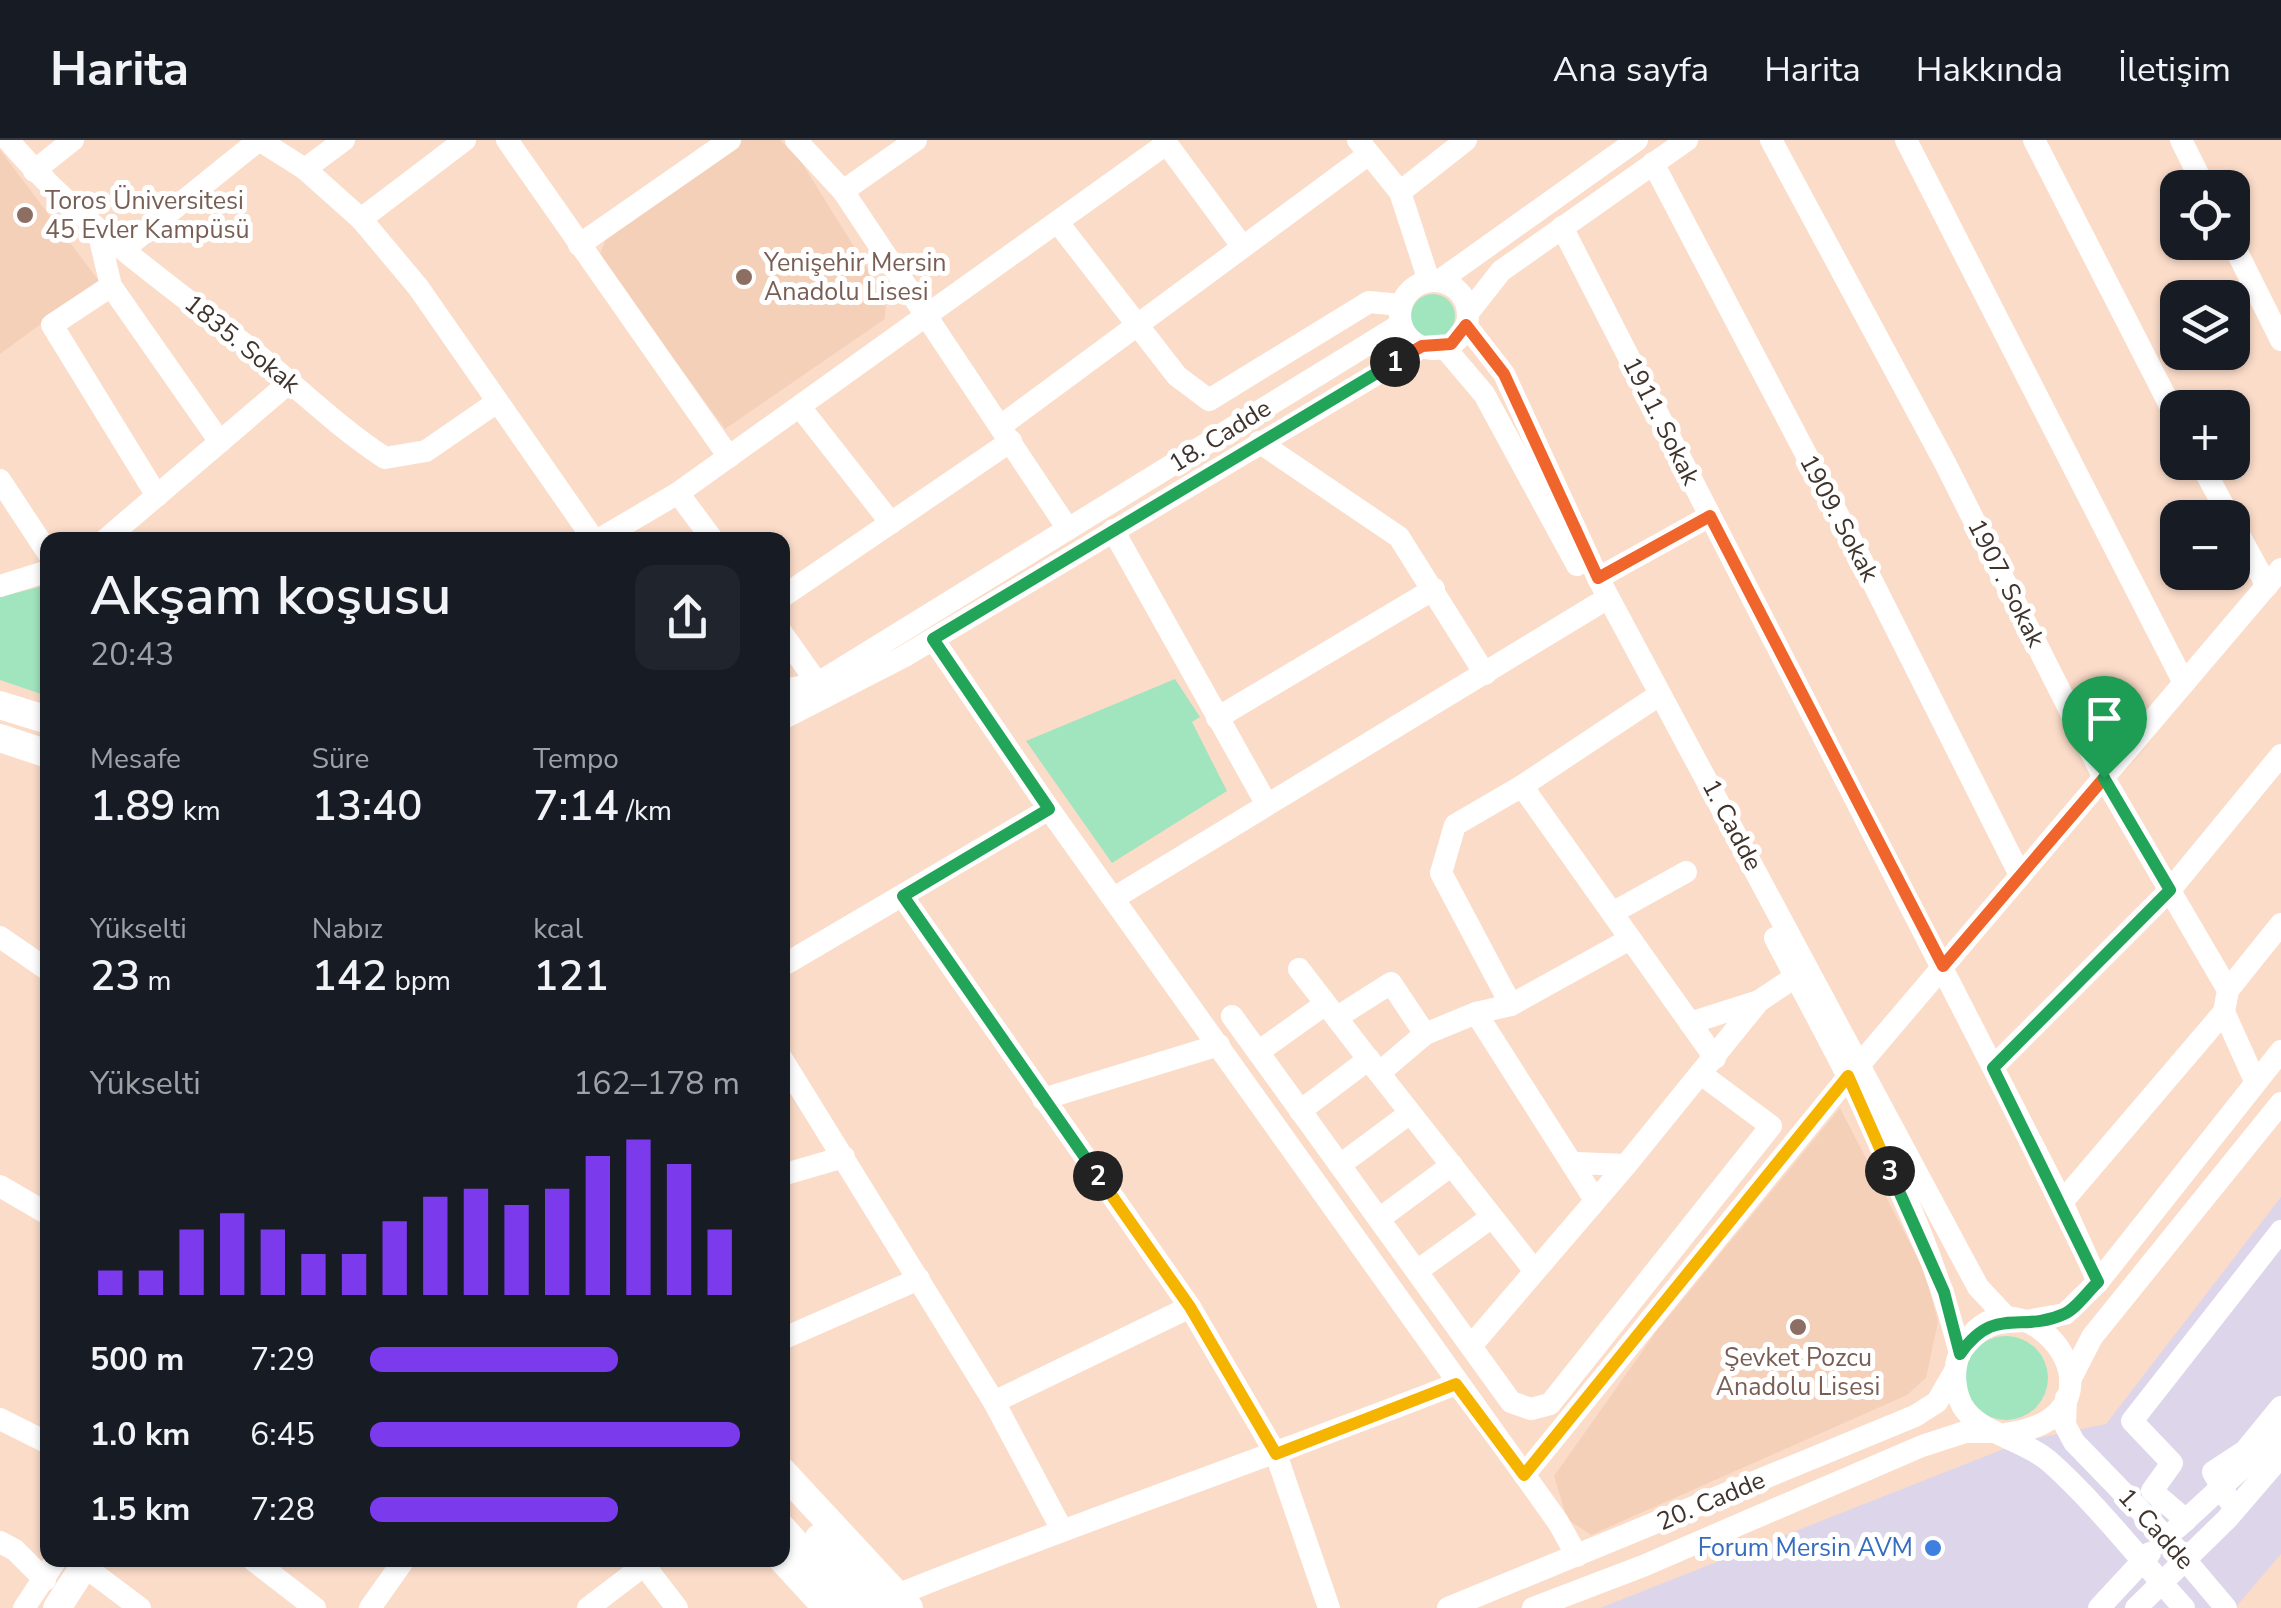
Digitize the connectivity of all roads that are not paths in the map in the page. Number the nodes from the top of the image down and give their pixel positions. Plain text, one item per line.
1 (8, 140) edge
2 (73, 140) edge
3 (259, 140) edge
4 (344, 140) edge
5 (465, 140) edge
6 (507, 140) edge
7 (730, 140) edge
8 (796, 140) edge
9 (916, 140) edge
10 (1466, 140) edge
11 (1637, 140) edge
12 (1687, 140) edge
13 (1771, 140) edge
14 (1906, 140) edge
15 (2034, 140) edge
16 (2182, 140) edge
17 (1165, 142) edge
18 (1363, 147) edge
19 (1652, 163) junction
20 (305, 169) junction
21 (34, 170) junction
22 (2196, 170) edge
23 (843, 191) junction
24 (1400, 192) junction
25 (361, 219) junction
26 (1059, 224) junction
27 (1562, 227) junction
28 (98, 231) junction
29 (579, 245) junction
30 (1242, 246) junction
31 (124, 249) junction
32 (2241, 260) edge
33 (1434, 281) junction
34 (110, 286) junction
35 (1401, 314) junction
36 (924, 318) junction
37 (1467, 319) junction
38 (1136, 325) junction
39 (2281, 340) edge
40 (1433, 347) junction
41 (291, 382) junction
42 (2163, 390) edge
43 (497, 402) junction
44 (800, 407) junction
45 (1006, 433) junction
46 (220, 442) junction
47 (1258, 442) junction
48 (729, 457) junction
49 (0, 480) edge
50 (678, 493) junction
51 (158, 496) junction
52 (1710, 516) junction
53 (891, 524) junction
54 (1068, 529) junction
55 (1113, 530) junction
56 (115, 532) edge
57 (590, 532) edge
58 (610, 532) edge
59 (708, 532) edge
60 (40, 541) edge
61 (2250, 546) edge
62 (40, 574) edge
63 (1598, 578) junction
64 (2274, 578) edge
65 (0, 586) edge
66 (1434, 588) junction
67 (790, 593) edge
68 (1598, 604) junction
69 (933, 639) junction
70 (790, 646) edge
71 (903, 657) junction
72 (1485, 674) junction
73 (2184, 683) junction
74 (815, 686) junction
75 (790, 692) edge
76 (790, 700) edge
77 (1650, 702) junction
78 (0, 705) edge
79 (790, 715) edge
80 (40, 718) edge
81 (1217, 718) junction
82 (790, 730) edge
83 (0, 738) edge
84 (40, 751) edge
85 (2281, 755) edge
86 (2104, 778) junction
87 (1522, 786) junction
88 (1266, 803) junction
89 (1049, 809) junction
90 (1686, 872) dead end
91 (2020, 875) junction
92 (2170, 890) junction
93 (903, 896) junction
94 (1114, 898) junction
95 (1612, 914) junction
96 (2281, 924) edge
97 (0, 937) edge
98 (1630, 939) junction
99 (790, 961) edge
100 (40, 964) edge
101 (1943, 966) junction
102 (1299, 969) dead end
103 (1795, 977) junction
104 (1759, 1001) junction
105 (2226, 1001) junction
106 (1511, 1005) junction
107 (1332, 1011) junction
108 (1476, 1012) junction
109 (1232, 1016) dead end
110 (1690, 1024) junction
111 (1425, 1034) junction
112 (1219, 1045) junction
113 (2281, 1051) edge
114 (1258, 1052) junction
115 (1374, 1066) junction
116 (1708, 1066) junction
117 (1993, 1068) junction
118 (1854, 1070) junction
119 (790, 1072) edge
120 (2256, 1081) junction
121 (1043, 1099) junction
122 (2281, 1103) edge
123 (1300, 1111) junction
124 (1410, 1113) junction
125 (844, 1157) junction
126 (1576, 1164) junction
127 (1340, 1165) junction
128 (1626, 1165) junction
129 (1452, 1166) junction
130 (790, 1173) edge
131 (0, 1186) edge
132 (1595, 1200) junction
133 (2062, 1202) junction
134 (40, 1209) edge
135 (1492, 1216) junction
136 (1379, 1219) junction
137 (2281, 1230) edge
138 (1566, 1234) junction
139 (1515, 1246) junction
140 (1534, 1270) junction
141 (1417, 1272) junction
142 (919, 1279) junction
143 (2098, 1282) junction
144 (1190, 1307) junction
145 (2017, 1320) junction
146 (790, 1335) edge
147 (1470, 1346) junction
148 (1957, 1362) junction
149 (1456, 1384) junction
150 (2068, 1389) junction
151 (994, 1402) junction
152 (2281, 1407) edge
153 (0, 1419) edge
154 (2281, 1432) edge
155 (2002, 1433) junction
156 (40, 1439) edge
157 (1276, 1454) junction
158 (2281, 1456) edge
159 (1524, 1475) junction
160 (790, 1480) edge
161 (790, 1504) edge
162 (2231, 1515) junction
163 (2186, 1520) junction
164 (1061, 1528) junction
165 (2166, 1536) junction
166 (790, 1537) edge
167 (0, 1542) edge
168 (1577, 1556) junction
169 (40, 1558) edge
170 (2141, 1561) junction
171 (63, 1567) edge
172 (64, 1567) edge
173 (66, 1567) edge
174 (261, 1567) edge
175 (399, 1567) edge
176 (639, 1567) edge
177 (649, 1567) edge
178 (789, 1567) edge
179 (896, 1604) edge
180 (24, 1608) edge
181 (54, 1608) edge
182 (140, 1608) edge
183 (315, 1608) edge
184 (370, 1608) edge
185 (588, 1608) edge
186 (678, 1608) edge
187 (827, 1608) edge
188 (854, 1608) edge
189 (1329, 1608) edge
190 (1448, 1608) edge
191 (1533, 1608) edge
192 (2099, 1608) edge
193 (2136, 1608) edge
194 (2184, 1608) edge
195 (2226, 1608) edge

1 - 21 street, 1835. Sokak
2 - 21 street
3 - 20 street
3 - 31 street
4 - 20 street
5 - 25 street
6 - 29 street
7 - 29 street
8 - 23 street
9 - 23 street
10 - 24 street
11 - 33 street
12 - 19 street
13 - 86 street, 1907. Sokak
14 - 73 street
15 - 42 street
16 - 22 street
17 - 26 street
17 - 30 street
18 - 24 street
18 - 30 street
19 - 27 street
19 - 91 street, 1909. Sokak
20 - 25 street
21 - 28 street, 1835. Sokak
23 - 36 street
24 - 33 street
25 - 43 street
26 - 36 street
26 - 38 street
27 - 37 street
27 - 52 street, 1911. Sokak
28 - 31 street, 1835. Sokak
28 - 34 street
29 - 48 street
30 - 38 street
31 - 41 street, 1835. Sokak
32 - 39 street
33 - 35 street
33 - 37 street
34 - 46 street
34 - 51 street
35 - 38 street
35 - 40 street
35 - 54 street, 18. Cadde
36 - 44 street
36 - 45 street
37 - 40 street
37 - 63 street, 1. Cadde
38 - 45 street
40 - 47 street, 18. Cadde
40 - 68 street, 1. Cadde
41 - 43 street, 1835. Sokak
41 - 46 street
43 - 57 street
44 - 48 street
44 - 53 street
45 - 53 street
45 - 54 street
46 - 51 street
47 - 55 street, 18. Cadde
47 - 66 street
48 - 50 street
49 - 60 street
50 - 58 street
50 - 59 street
51 - 56 street
52 - 63 street
52 - 101 street, 1911. Sokak
53 - 67 street
54 - 74 street, 18. Cadde
55 - 69 street, 18. Cadde
55 - 81 street
61 - 64 street
62 - 65 street
63 - 118 street, 1. Cadde
64 - 73 street
66 - 72 street
66 - 81 street
68 - 72 street
68 - 77 street, 1. Cadde
69 - 71 street, 18. Cadde
69 - 89 street
70 - 74 street
71 - 79 street, 18. Cadde
71 - 82 street
72 - 88 street
73 - 86 street
74 - 75 main road
74 - 76 street, 18. Cadde
77 - 87 street
77 - 103 street, 1. Cadde
78 - 80 main road
81 - 88 street
83 - 84 main road
85 - 92 street
86 - 91 street
86 - 92 street, 1907. Sokak
87 - 95 street
87 - 106 street
88 - 94 street
89 - 93 street
89 - 94 street
90 - 95 street
91 - 101 street
92 - 105 street, 1907. Sokak
92 - 117 street
93 - 99 street
93 - 121 street
94 - 112 street
95 - 98 street
96 - 105 street
97 - 100 street
98 - 106 street
98 - 110 street
101 - 117 street, 1911. Sokak
101 - 118 street
102 - 107 street
103 - 104 street
103 - 118 street, 1. Cadde
104 - 110 street
104 - 116 street
105 - 120 street, 1907. Sokak
105 - 133 street
106 - 108 street
107 - 111 street
107 - 114 street
107 - 115 street
108 - 111 street
108 - 126 street
109 - 114 street
110 - 116 street
111 - 115 street
112 - 121 street
112 - 149 street
113 - 120 street
114 - 123 street
115 - 123 street
115 - 124 street
116 - 128 street
116 - 147 street
117 - 133 street, 1911. Sokak
118 - 145 street, 1. Cadde
118 - 148 street, 1. Cadde
118 - 159 street
119 - 125 street
120 - 143 street
121 - 144 street
122 - 150 street
123 - 127 street
124 - 127 street
124 - 129 street
125 - 130 street
125 - 142 street
126 - 128 street
126 - 132 street
127 - 136 street
128 - 132 street
129 - 135 street
129 - 136 street
131 - 134 street
132 - 138 street
133 - 143 street, 1911. Sokak
135 - 139 street
135 - 141 street
136 - 141 street
137 - 163 street
138 - 139 street
138 - 140 street
139 - 140 street
140 - 147 street
141 - 147 street
142 - 146 street
142 - 151 street
143 - 145 street
144 - 151 street
144 - 157 street
145 - 148 street
145 - 150 street
148 - 155 street
148 - 168 street, 20. Cadde
149 - 157 street
149 - 159 street
150 - 155 street
150 - 165 street, 1. Cadde
151 - 164 street
152 - 162 street
153 - 156 street
154 - 163 street
155 - 170 street, 1. Cadde
155 - 191 street, 20. Cadde
157 - 164 street
157 - 189 street
158 - 162 street
159 - 168 street
160 - 179 main road
161 - 179 main road
162 - 193 street
163 - 165 street
164 - 179 street
165 - 170 street
165 - 195 street, 1. Cadde
166 - 188 main road
167 - 169 street
168 - 190 street, 20. Cadde
170 - 192 street
170 - 194 street, 1. Cadde
171 - 180 street
172 - 181 main road
173 - 182 street
174 - 183 street
175 - 184 street
176 - 185 street
177 - 186 street
178 - 187 main road

